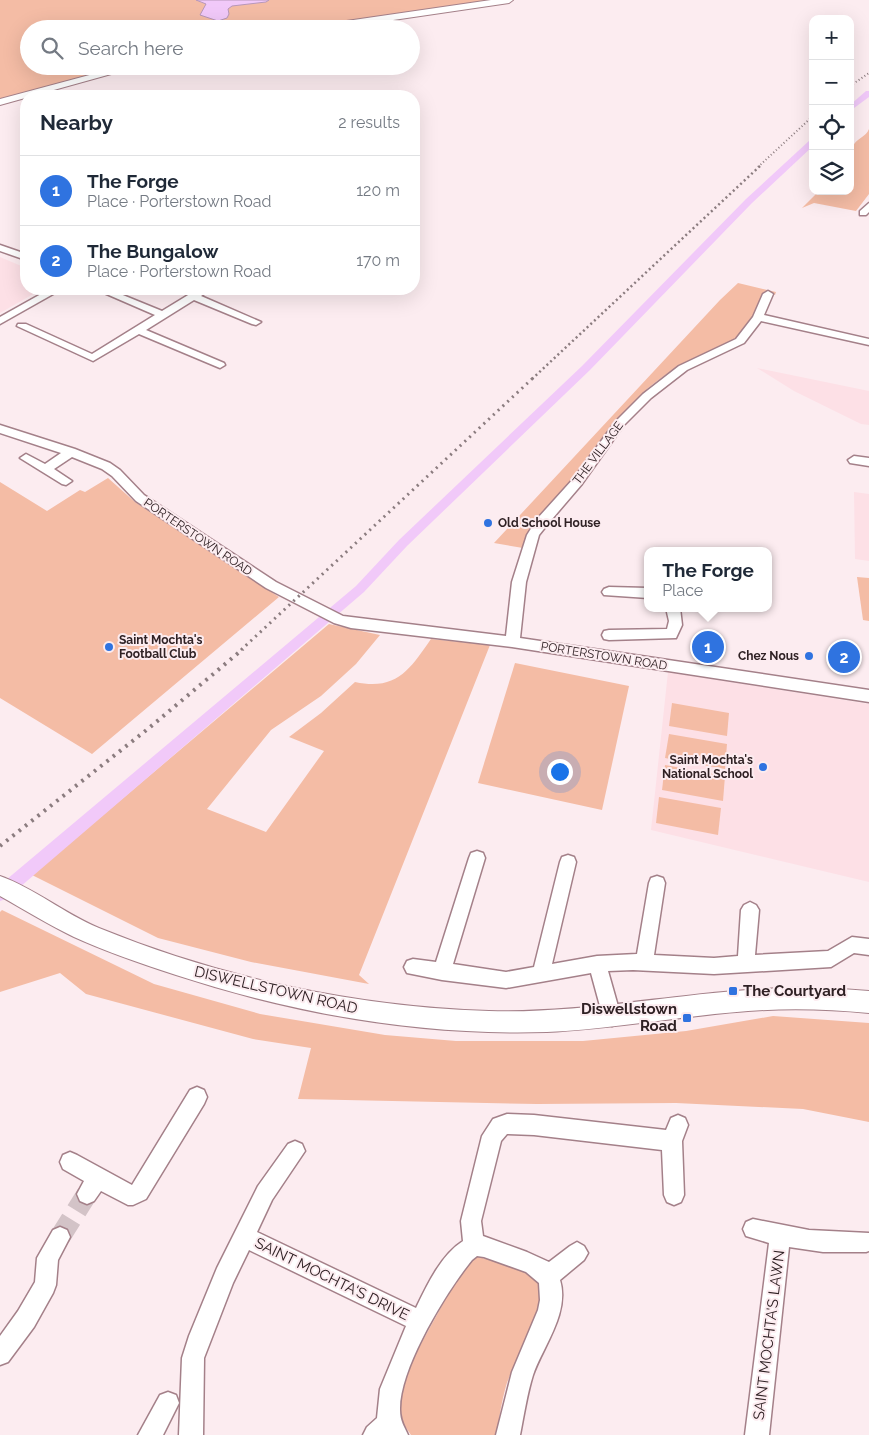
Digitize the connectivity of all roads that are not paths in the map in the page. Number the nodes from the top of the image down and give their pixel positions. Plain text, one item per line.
1 (510, 0) edge
2 (373, 20) edge
3 (101, 75) edge
4 (45, 90) edge
5 (20, 97) edge
6 (0, 102) edge
7 (0, 248) edge
8 (20, 255) edge
9 (768, 294) dead end
10 (46, 295) edge
11 (115, 295) edge
12 (193, 296) joint
13 (161, 314) junction
14 (758, 317) junction
15 (0, 321) edge
16 (256, 322) dead end
17 (22, 326) dead end
18 (138, 330) junction
19 (869, 342) edge
20 (220, 365) dead end
21 (0, 429) edge
22 (71, 452) junction
23 (26, 458) dead end
24 (854, 460) dead end
25 (869, 462) edge
26 (45, 469) junction
27 (66, 481) dead end
28 (609, 592) dead end
29 (644, 593) edge
30 (674, 612) edge
31 (609, 635) dead end
32 (646, 635) junction
33 (512, 642) junction
34 (644, 662) junction
35 (869, 696) edge
36 (477, 858) dead end
37 (568, 862) dead end
38 (657, 883) dead end
39 (0, 885) edge
40 (750, 910) dead end
41 (869, 947) edge
42 (644, 962) junction
43 (747, 963) junction
44 (598, 964) junction
45 (413, 967) dead end
46 (442, 972) junction
47 (541, 973) junction
48 (869, 1002) edge
49 (612, 1017) junction
50 (197, 1097) dead end
51 (295, 1151) dead end
52 (70, 1162) dead end
53 (674, 1195) dead end
54 (753, 1229) dead end
55 (780, 1235) junction
56 (60, 1237) tunnel mouth
57 (245, 1237) junction
58 (866, 1242) dead end
59 (474, 1246) junction
60 (577, 1253) dead end
61 (548, 1276) junction
62 (420, 1321) junction
63 (0, 1354) edge
64 (168, 1404) dead end
65 (379, 1432) edge
66 (150, 1435) edge
67 (191, 1435) edge
68 (508, 1435) edge
69 (757, 1435) edge

1 - 2 street
3 - 4 street
5 - 6 street
7 - 8 street
9 - 14 street, THE VILLAGE
10 - 15 street
11 - 13 street
12 - 13 street
12 - 16 street
13 - 18 street
14 - 19 street
14 - 33 street, THE VILLAGE
17 - 18 street
18 - 20 street
21 - 22 street, PORTERSTOWN ROAD
22 - 26 street
22 - 33 street, PORTERSTOWN ROAD
23 - 26 street
24 - 25 street
26 - 27 street
28 - 29 street
30 - 32 street
31 - 32 street
32 - 34 street
33 - 34 street, PORTERSTOWN ROAD
34 - 35 street, PORTERSTOWN ROAD
36 - 46 street
37 - 47 street
38 - 42 street
39 - 49 street, DISWELLSTOWN ROAD
40 - 43 street
41 - 43 street
42 - 43 street
42 - 44 street
44 - 47 street
44 - 49 street
45 - 46 street
46 - 47 street
48 - 49 street, DISWELLSTOWN ROAD
50 - 52 street
51 - 57 street, SAINT MOCHTA'S DRIVE
53 - 59 street
54 - 55 street, SAINT MOCHTA'S LAWN
55 - 58 street, SAINT MOCHTA'S LAWN
55 - 69 street, SAINT MOCHTA'S LAWN
56 - 63 street
57 - 62 street, SAINT MOCHTA'S DRIVE
57 - 67 street, SAINT MOCHTA'S DRIVE
59 - 61 street
59 - 62 street
60 - 61 street
61 - 68 street
62 - 65 street
64 - 66 street

